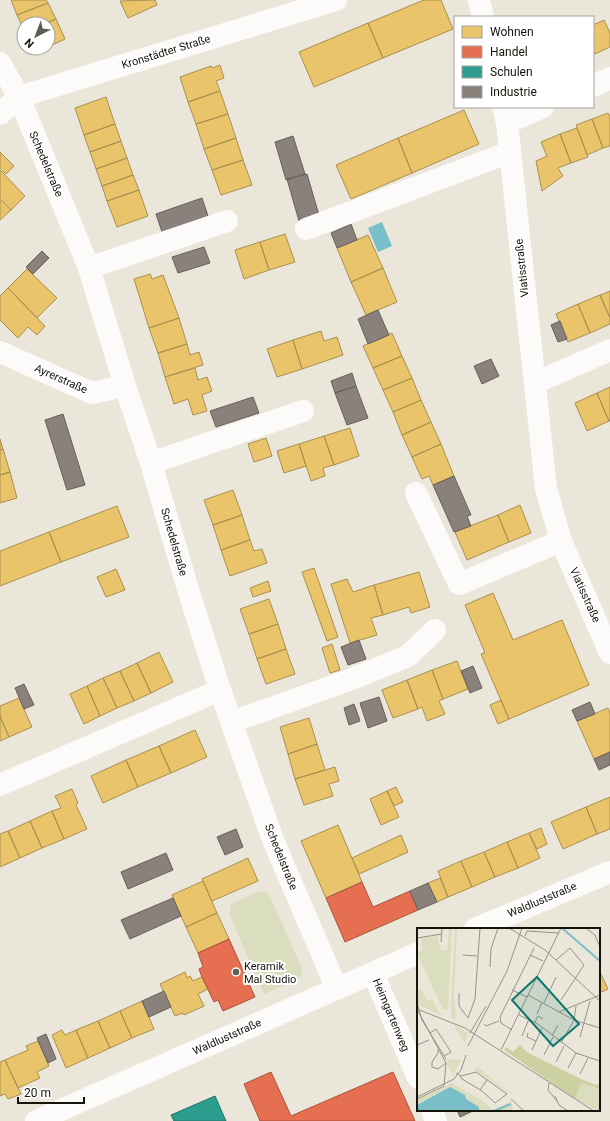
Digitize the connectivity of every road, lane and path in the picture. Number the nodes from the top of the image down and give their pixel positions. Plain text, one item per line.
1 (336, 0) edge
2 (479, 0) edge
3 (483, 16) edge
4 (0, 63) edge
5 (610, 78) edge
6 (594, 86) edge
7 (19, 97) junction
8 (538, 108) edge
9 (0, 114) edge
10 (505, 115) edge
11 (510, 152) junction
12 (227, 221) dead end
13 (306, 229) dead end
14 (89, 268) junction
15 (610, 350) edge
16 (0, 352) edge
17 (535, 383) junction
18 (125, 386) junction
19 (303, 411) dead end
20 (151, 463) junction
21 (416, 493) dead end
22 (561, 541) junction
23 (435, 630) dead end
24 (609, 650) edge
25 (220, 690) junction
26 (232, 722) junction
27 (0, 785) edge
28 (610, 872) edge
29 (477, 928) edge
30 (417, 953) edge
31 (373, 973) junction
32 (337, 989) junction
33 (417, 1076) edge
34 (432, 1111) edge
35 (36, 1121) edge
36 (436, 1121) edge

1 - 7 street, Kronstädter Straße
2 - 3 street
4 - 7 street, Schedelstraße
5 - 6 street
7 - 9 street, Kronstädter Straße
7 - 14 street, Schedelstraße
8 - 10 street, Viatisstraße
10 - 11 street, Viatisstraße
11 - 13 street
11 - 17 street, Viatisstraße
12 - 14 street
14 - 18 street, Schedelstraße
15 - 17 street
16 - 18 street, Ayrerstraße
17 - 22 street, Viatisstraße
18 - 20 street, Schedelstraße
19 - 20 street
20 - 25 street, Schedelstraße
21 - 22 street
22 - 24 street, Viatisstraße
23 - 26 street
25 - 26 street, Schedelstraße
25 - 27 street
26 - 32 street, Schedelstraße
28 - 29 street, Waldluststraße
30 - 31 street, Waldluststraße
31 - 32 street, Waldluststraße
31 - 33 street, Heimgartenweg
32 - 35 street, Waldluststraße
34 - 36 street

